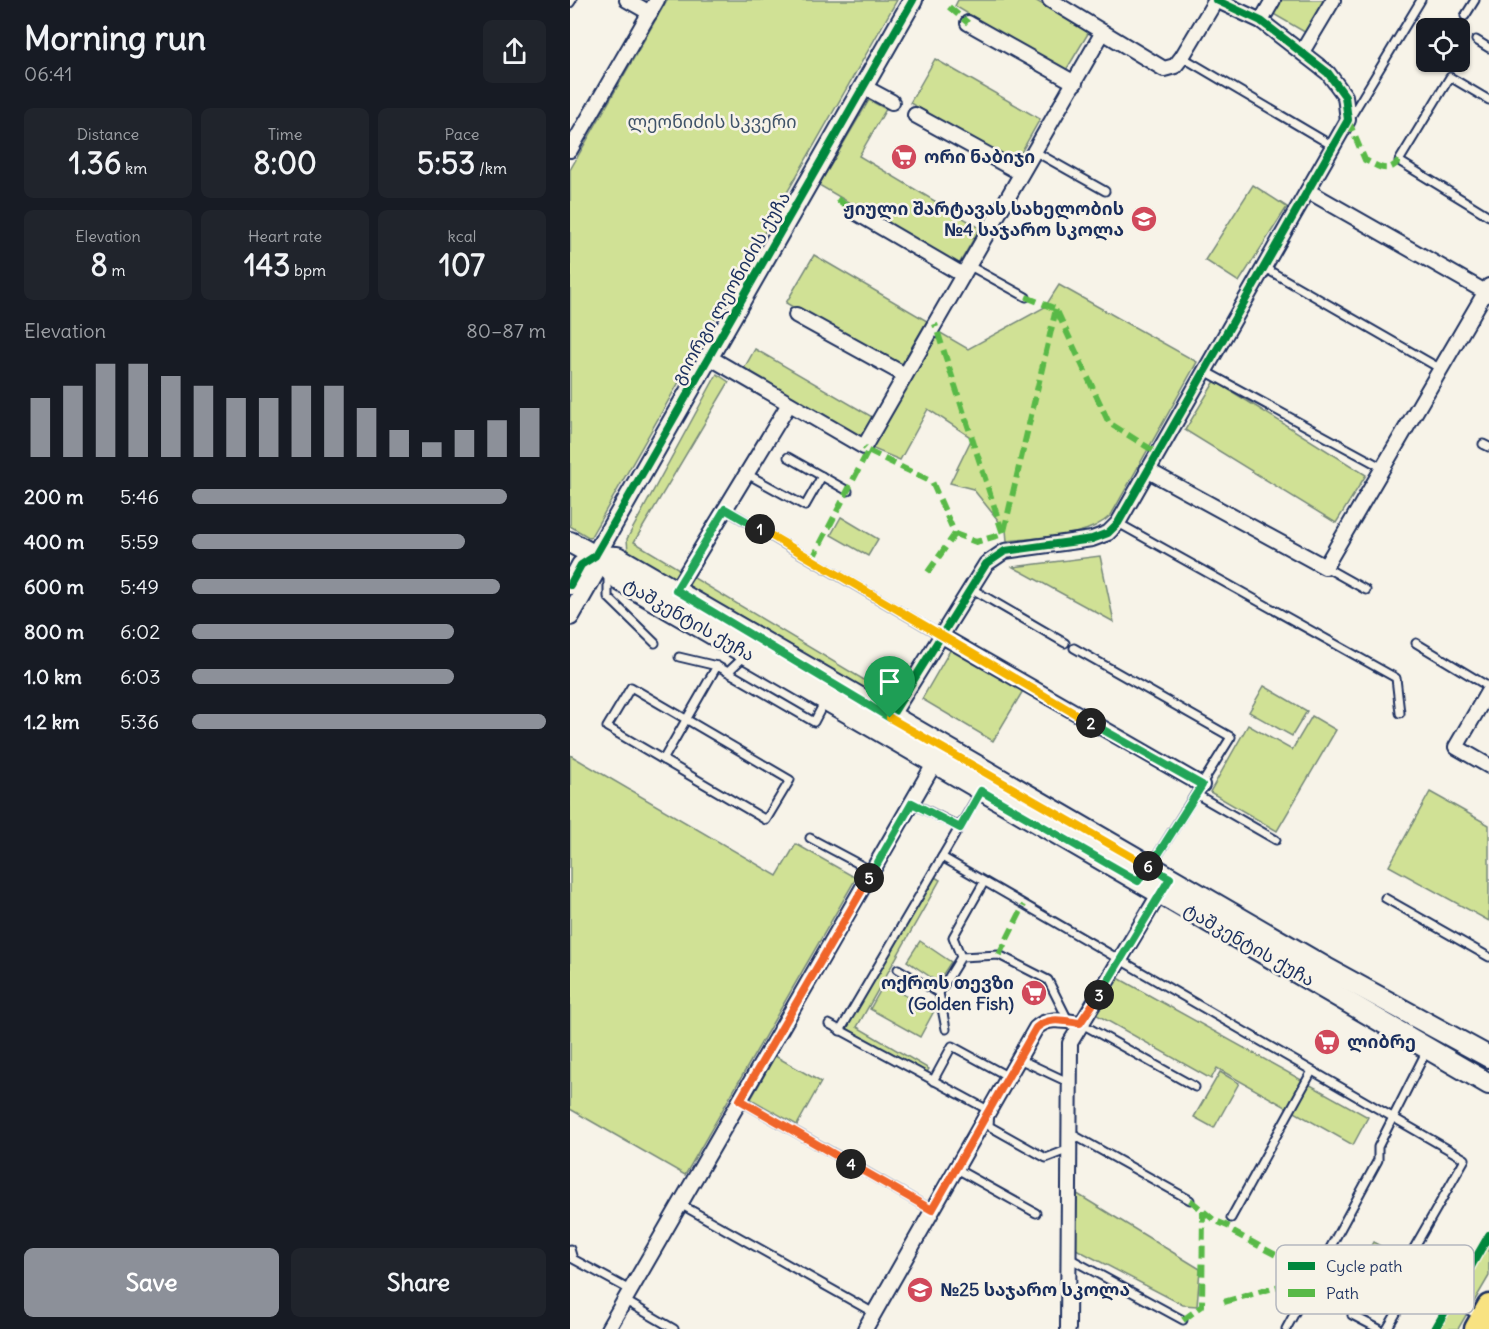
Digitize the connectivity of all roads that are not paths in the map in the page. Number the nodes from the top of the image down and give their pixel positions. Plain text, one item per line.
1 (627, 0) edge
2 (657, 0) edge
3 (913, 0) edge
4 (1050, 0) edge
5 (1216, 0) edge
6 (1273, 0) edge
7 (1333, 0) edge
8 (1420, 0) edge
9 (1475, 0) edge
10 (650, 13) junction
11 (1465, 16) dead end
12 (1261, 21) junction
13 (968, 23) dead end
14 (1103, 32) junction
15 (1476, 40) dead end
16 (1489, 48) edge
17 (1302, 52) junction
18 (1182, 57) junction
19 (1075, 83) junction
20 (864, 87) junction
21 (1489, 100) edge
22 (892, 102) dead end
23 (915, 115) dead end
24 (1348, 120) junction
25 (1333, 146) junction
26 (570, 150) edge
27 (1034, 151) junction
28 (1021, 173) junction
29 (1105, 191) dead end
30 (1308, 191) junction
31 (855, 212) dead end
32 (1489, 216) edge
33 (1263, 267) junction
34 (966, 270) junction
35 (1488, 291) edge
36 (1026, 297) dead end
37 (796, 315) dead end
38 (709, 357) junction
39 (1441, 369) junction
40 (1203, 370) junction
41 (905, 375) junction
42 (789, 404) junction
43 (788, 457) dead end
44 (1383, 468) junction
45 (1147, 470) junction
46 (747, 474) junction
47 (822, 476) junction
48 (849, 492) dead end
49 (725, 509) junction
50 (1118, 523) junction
51 (570, 542) edge
52 (595, 556) junction
53 (1325, 567) junction
54 (609, 572) junction
55 (570, 585) edge
56 (676, 590) junction
57 (972, 590) junction
58 (1366, 590) dead end
59 (570, 615) edge
60 (942, 636) junction
61 (655, 643) dead end
62 (1065, 643) dead end
63 (1416, 643) dead end
64 (1074, 648) dead end
65 (746, 654) junction
66 (679, 657) dead end
67 (717, 666) junction
68 (728, 672) junction
69 (1489, 688) edge
70 (826, 700) junction
71 (1400, 713) dead end
72 (890, 718) junction
73 (686, 719) junction
74 (663, 760) junction
75 (934, 764) junction
76 (1489, 766) edge
77 (1199, 790) junction
78 (981, 791) junction
79 (912, 803) junction
80 (960, 828) junction
81 (810, 838) dead end
82 (1276, 840) dead end
83 (942, 857) junction
84 (872, 871) junction
85 (1144, 874) junction
86 (984, 882) junction
87 (1165, 886) junction
88 (1385, 898) dead end
89 (961, 957) junction
90 (1489, 957) edge
91 (1121, 960) junction
92 (898, 969) dead end
93 (939, 993) junction
94 (1075, 1022) junction
95 (829, 1024) dead end
96 (946, 1029) dead end
97 (840, 1030) junction
98 (1428, 1048) junction
99 (1489, 1057) edge
100 (1018, 1059) junction
101 (1312, 1071) junction
102 (1009, 1077) junction
103 (933, 1081) junction
104 (1070, 1083) junction
105 (1489, 1084) edge
106 (1195, 1087) dead end
107 (740, 1100) junction
108 (990, 1111) junction
109 (1393, 1117) junction
110 (1070, 1133) junction
111 (1070, 1149) junction
112 (955, 1168) junction
113 (1190, 1200) dead end
114 (680, 1203) junction
115 (932, 1210) junction
116 (1036, 1213) dead end
117 (1231, 1218) dead end
118 (1332, 1245) edge
119 (1416, 1245) edge
120 (570, 1249) edge
121 (1068, 1257) junction
122 (627, 1295) junction
123 (874, 1313) junction
124 (1294, 1314) edge
125 (1396, 1314) edge
126 (1352, 1315) dead end
127 (1183, 1320) dead end
128 (608, 1329) edge
129 (674, 1329) edge
130 (865, 1329) edge
131 (1068, 1329) edge
132 (1286, 1329) edge
133 (1379, 1329) edge
134 (1387, 1329) edge

1 - 10 street
2 - 10 street
3 - 20 street, გიორგი ლეონიძის ქუჩა
4 - 14 street
5 - 12 street
5 - 18 street
6 - 12 street
7 - 17 street
8 - 24 lane
9 - 11 lane
10 - 26 street
12 - 17 street
13 - 19 street
14 - 18 street
14 - 19 street
15 - 16 lane
17 - 24 street
18 - 25 lane
19 - 27 street
20 - 22 street
20 - 38 street, გიორგი ლეონიძის ქუჩა
21 - 32 lane
23 - 28 street
24 - 25 street
25 - 30 street
27 - 28 street
27 - 29 lane
28 - 34 street
30 - 33 street
30 - 35 street
31 - 34 street
33 - 39 lane
33 - 40 street
34 - 36 lane
34 - 41 street
35 - 39 street
37 - 41 street
38 - 42 street
38 - 52 street, გიორგი ლეონიძის ქუჩა
39 - 44 street
40 - 44 lane
40 - 45 street
41 - 42 street
42 - 46 street
43 - 47 lane
44 - 53 street
45 - 50 street
45 - 53 street
46 - 47 lane
46 - 49 street
47 - 48 lane
49 - 56 street
49 - 60 lane
50 - 57 street
50 - 71 lane
51 - 52 main road
52 - 54 main road, ტაშკენტის ქუჩა
52 - 55 street, გიორგი ლეონიძის ქუჩა
52 - 56 main road, ტაშკენტის ქუჩა
52 - 59 street, გიორგი ლეონიძის ქუჩა
53 - 58 lane
54 - 61 lane
54 - 65 main road, ტაშკენტის ქუჩა
56 - 72 main road, ტაშკენტის ქუჩა
57 - 60 street
57 - 62 lane
60 - 72 street
60 - 77 street
63 - 69 lane
64 - 77 lane
65 - 68 lane
65 - 70 main road, ტაშკენტის ქუჩა
66 - 67 lane
67 - 68 lane
67 - 73 lane
68 - 70 lane
69 - 76 street
70 - 75 main road, ტაშკენტის ქუჩა
72 - 85 main road, ტაშკენტის ქუჩა
73 - 74 lane
73 - 74 lane
73 - 74 lane
75 - 78 main road, ტაშკენტის ქუჩა
75 - 79 street
77 - 82 lane
77 - 85 lane
78 - 80 lane
78 - 85 main road, ტაშკენტის ქუჩა
79 - 80 lane
79 - 84 street
80 - 83 lane
81 - 84 lane
83 - 86 lane
83 - 97 lane
84 - 107 street
85 - 87 main road, ტაშკენტის ქუჩა
86 - 89 lane
86 - 91 lane
87 - 91 street
87 - 98 main road, ტაშკენტის ქუჩა
87 - 99 main road, ტაშკენტის ქუჩა
88 - 90 lane
89 - 93 lane
89 - 94 lane
91 - 94 street
91 - 101 lane
92 - 93 lane
93 - 96 lane
94 - 100 street
94 - 104 street
94 - 106 lane
95 - 97 lane
97 - 103 lane
98 - 105 main road, ტაშკენტის ქუჩა
98 - 109 lane
100 - 102 street
100 - 104 lane
101 - 109 lane
101 - 117 lane
102 - 103 lane
102 - 108 street
103 - 108 lane
104 - 110 street
107 - 114 street
107 - 115 lane
108 - 111 lane
108 - 112 street
109 - 118 lane
109 - 119 lane
110 - 111 street
110 - 113 lane
111 - 121 street
112 - 115 street
112 - 116 lane
114 - 122 street
114 - 123 lane
115 - 123 street
120 - 122 lane
121 - 127 lane
121 - 131 street
122 - 128 street
122 - 129 lane
123 - 130 street
124 - 132 lane
125 - 134 lane
126 - 133 lane

